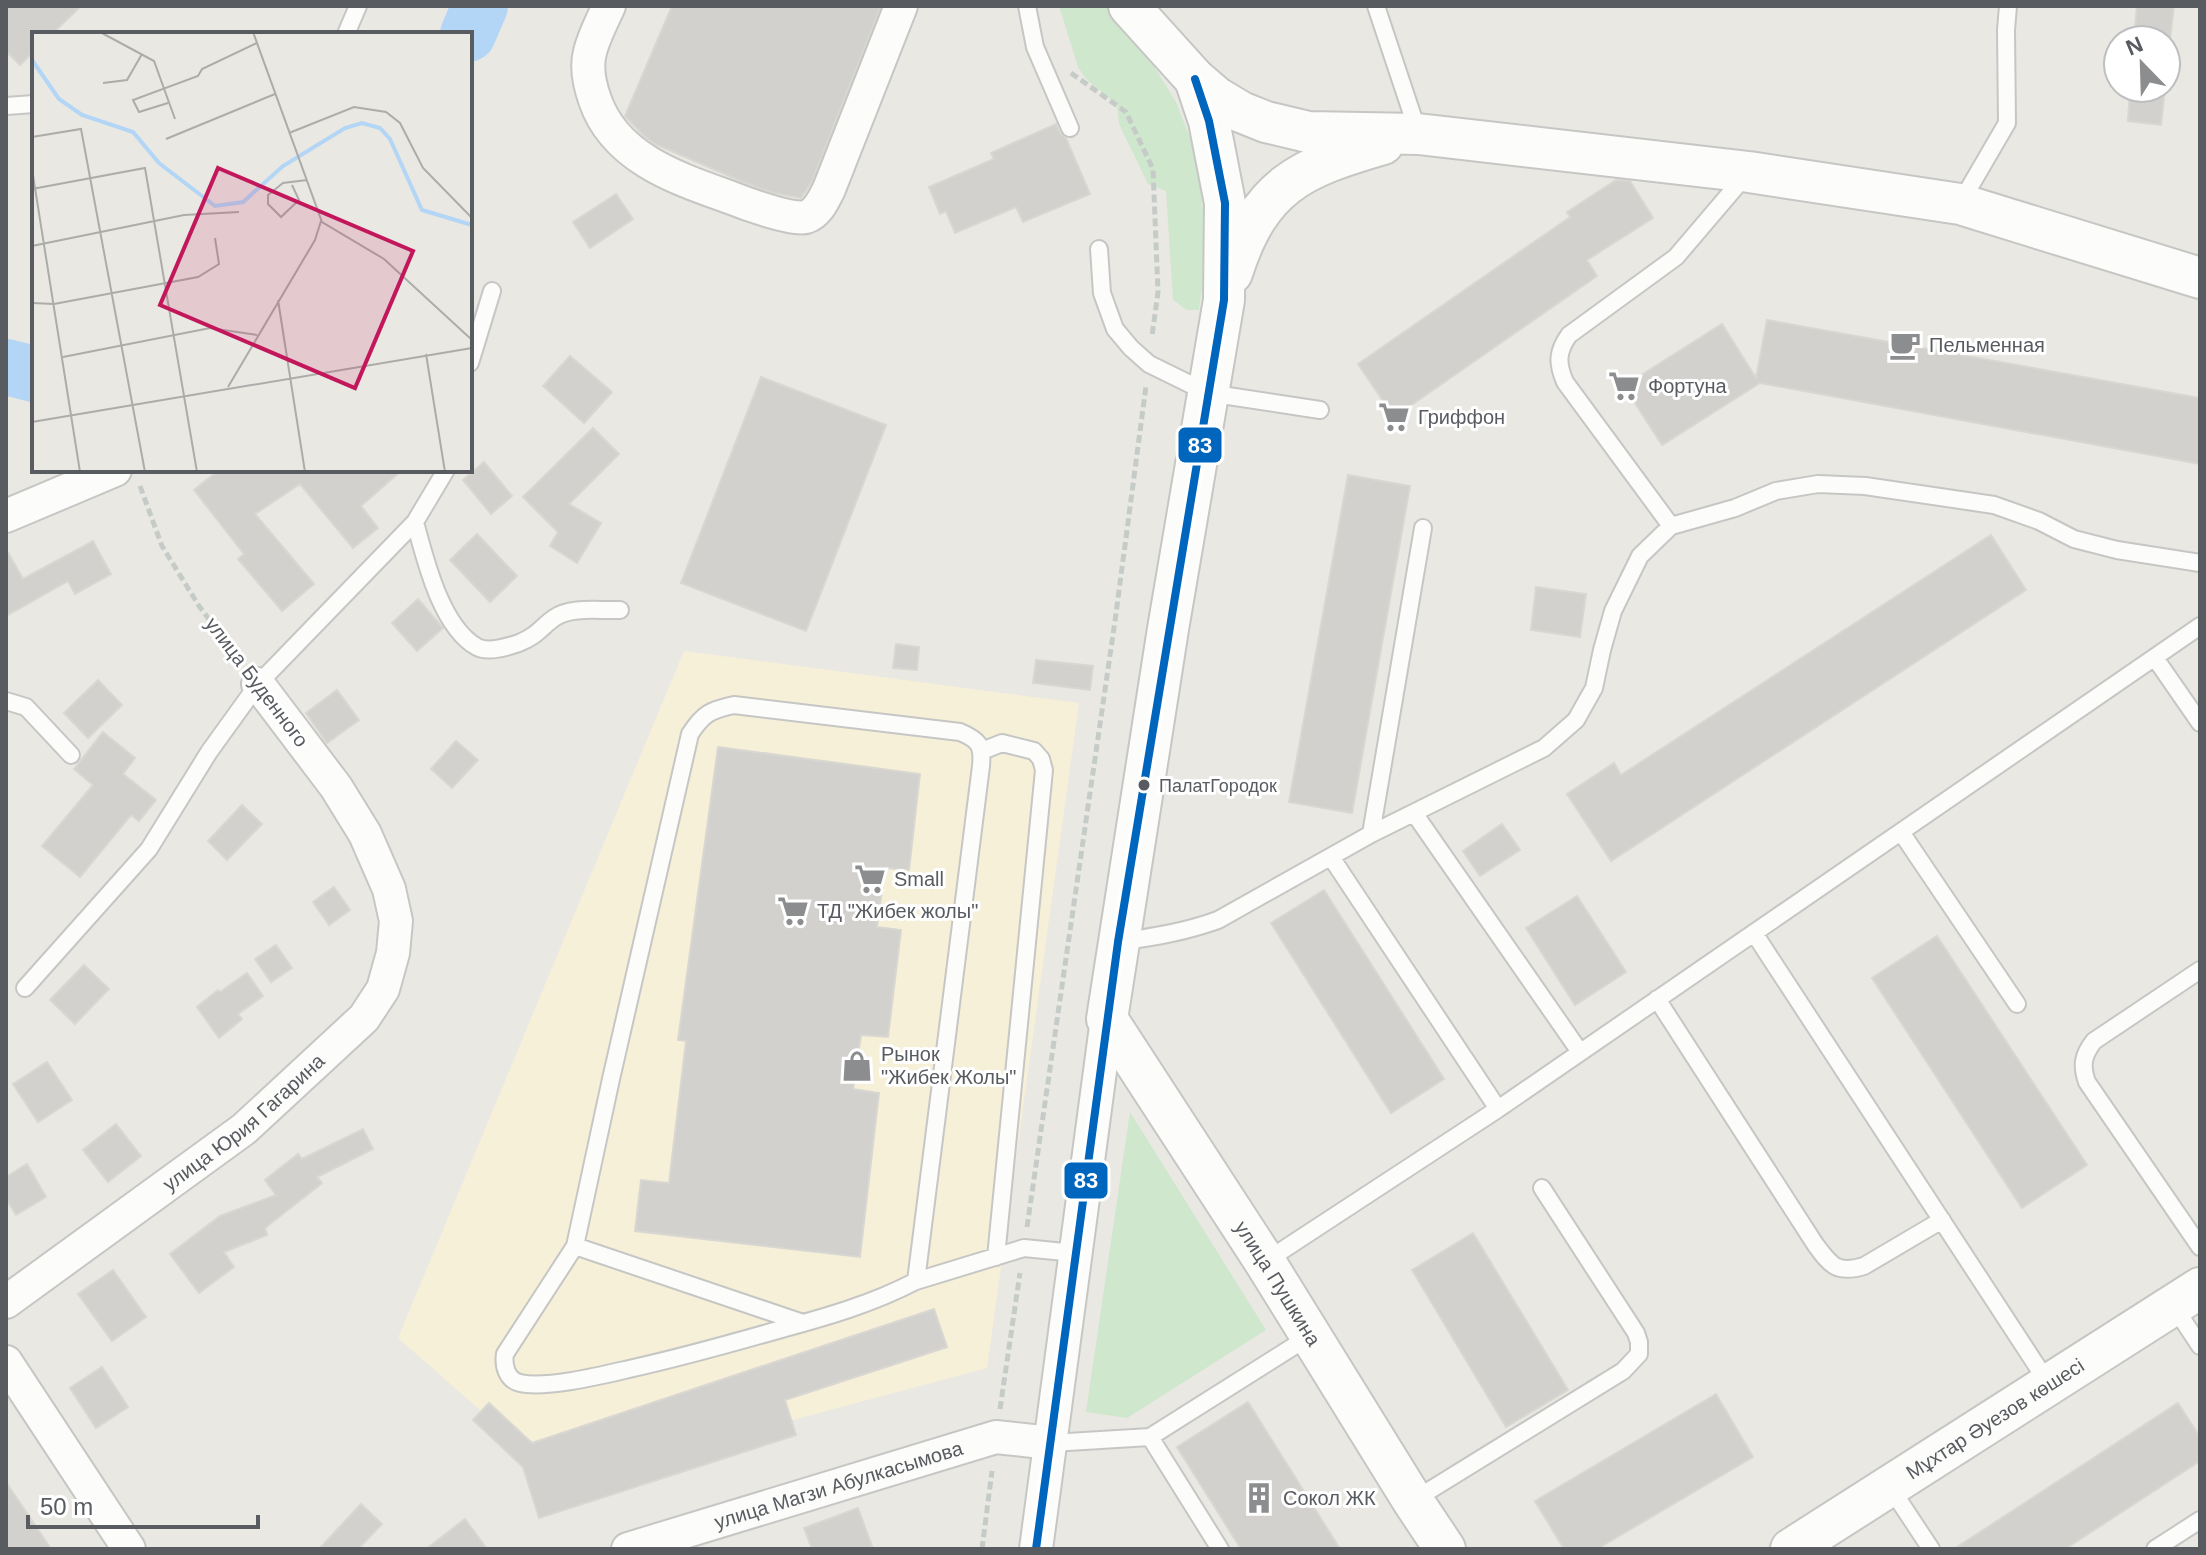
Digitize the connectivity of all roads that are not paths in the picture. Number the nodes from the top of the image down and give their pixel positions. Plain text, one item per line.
1 (358, 6) edge
2 (609, 6) edge
3 (901, 6) edge
4 (1027, 6) edge
5 (1129, 6) edge
6 (1376, 6) edge
7 (2008, 6) edge
8 (347, 32) edge
9 (1195, 79) junction
10 (32, 104) edge
11 (6, 106) edge
12 (1070, 128) dead end
13 (1418, 134) junction
14 (1749, 172) junction
15 (1960, 204) junction
16 (1099, 249) dead end
17 (2200, 278) edge
18 (492, 291) dead end
19 (1224, 300) junction
20 (472, 356) edge
21 (1208, 393) junction
22 (1320, 410) dead end
23 (445, 472) edge
24 (127, 476) edge
25 (6, 516) edge
26 (415, 522) junction
27 (1671, 526) junction
28 (1423, 528) dead end
29 (2200, 563) edge
30 (620, 610) dead end
31 (2200, 626) edge
32 (2155, 658) junction
33 (258, 684) junction
34 (6, 701) edge
35 (2200, 723) edge
36 (982, 751) junction
37 (71, 755) dead end
38 (1414, 813) junction
39 (1901, 832) junction
40 (1371, 834) junction
41 (1331, 857) junction
42 (389, 889) joint
43 (1754, 933) junction
44 (1118, 942) junction
45 (2200, 970) edge
46 (25, 988) dead end
47 (1657, 999) junction
48 (2017, 1004) dead end
49 (1107, 1019) junction
50 (1580, 1052) junction
51 (1498, 1109) junction
52 (1542, 1188) dead end
53 (1942, 1220) junction
54 (575, 1246) junction
55 (2200, 1247) edge
56 (1075, 1253) junction
57 (996, 1257) junction
58 (1265, 1262) junction
59 (916, 1281) junction
60 (2187, 1297) edge
61 (6, 1302) edge
62 (803, 1323) junction
63 (1310, 1336) junction
64 (2200, 1346) edge
65 (6, 1362) edge
66 (2049, 1385) junction
67 (1150, 1437) junction
68 (1051, 1443) junction
69 (1890, 1487) junction
70 (1413, 1501) junction
71 (2200, 1520) edge
72 (129, 1549) edge
73 (628, 1549) edge
74 (1036, 1549) edge
75 (1220, 1549) edge
76 (1445, 1549) edge
77 (1791, 1549) edge
78 (1931, 1549) edge
79 (2155, 1549) edge

1 - 8 lane
2 - 3 street
4 - 12 lane
5 - 9 street
6 - 13 lane
7 - 15 lane
9 - 13 street
9 - 19 street
10 - 11 lane
13 - 14 street
13 - 19 street
14 - 15 street
14 - 27 lane
15 - 17 street
16 - 21 lane
18 - 20 lane
19 - 21 street
21 - 22 lane
21 - 44 street
23 - 26 lane
24 - 25 street
26 - 30 lane
26 - 33 lane
27 - 29 lane
27 - 38 lane
28 - 40 lane
31 - 32 lane
32 - 35 lane
32 - 39 lane
33 - 42 street, улица Буденного
33 - 46 lane
34 - 37 lane
36 - 54 lane
36 - 57 lane
36 - 59 lane
38 - 40 lane
38 - 50 lane
39 - 43 lane
39 - 48 lane
40 - 41 lane
41 - 44 lane
41 - 51 lane
42 - 61 street, улица Юрия Гагарина
43 - 47 lane
43 - 53 lane
44 - 49 street
45 - 55 lane
47 - 50 lane
47 - 53 lane
49 - 56 street
49 - 58 street, улица Пушкина
50 - 51 lane
51 - 58 lane
52 - 70 lane
53 - 66 lane
54 - 62 lane
54 - 62 lane
56 - 57 lane
56 - 68 street
57 - 59 lane
58 - 63 street, улица Пушкина
59 - 62 lane
60 - 64 lane
60 - 66 street, Мұхтар Әуезов көшесі
63 - 67 lane
63 - 70 street, улица Пушкина
65 - 72 street
66 - 69 street, Мұхтар Әуезов көшесі
67 - 68 lane
67 - 75 lane
68 - 73 street, улица Магзи Абулкасымова
68 - 74 street
69 - 77 street, Мұхтар Әуезов көшесі
69 - 78 lane
70 - 76 street, улица Пушкина
71 - 79 lane

